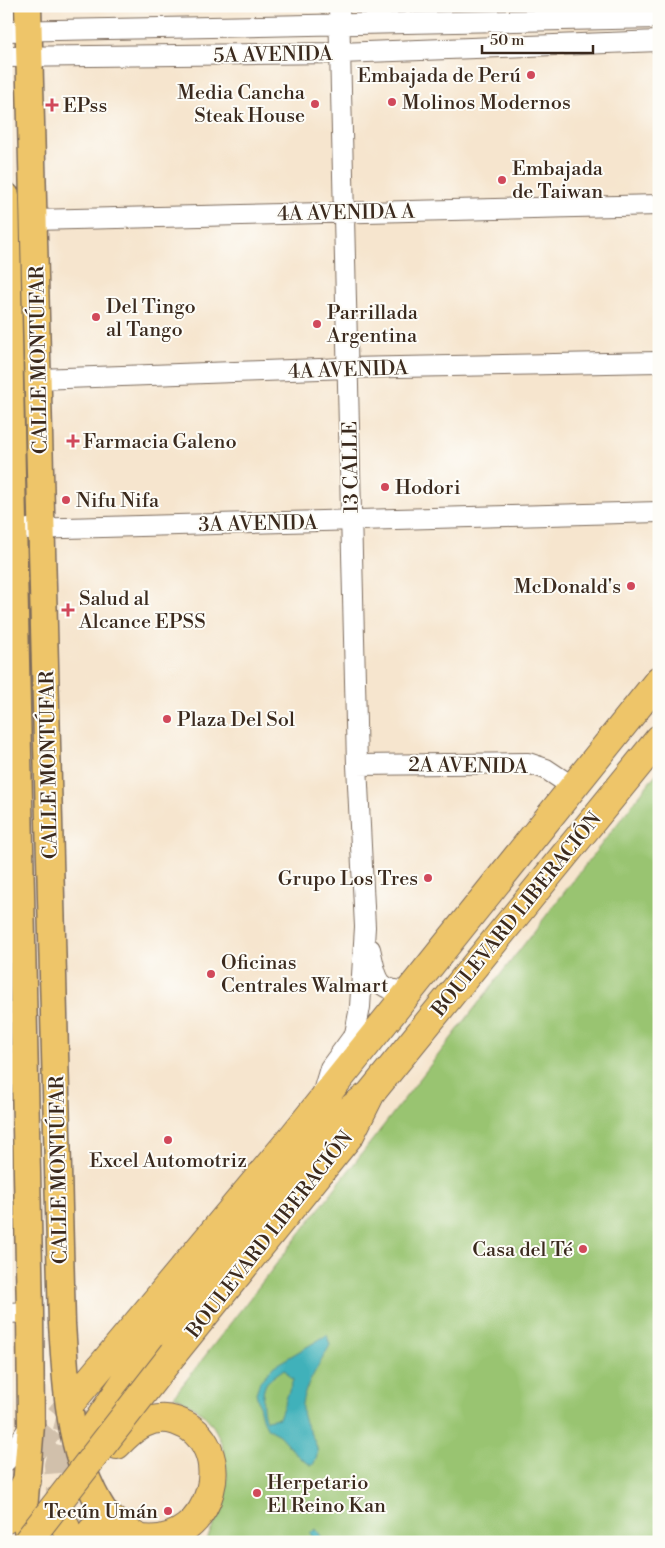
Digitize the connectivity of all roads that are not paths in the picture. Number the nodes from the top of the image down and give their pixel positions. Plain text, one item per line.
1 (339, 15) edge
2 (659, 18) edge
3 (21, 23) edge
4 (659, 41) edge
5 (340, 53) junction
6 (18, 57) edge
7 (6, 196) edge
8 (659, 205) edge
9 (344, 212) junction
10 (6, 213) edge
11 (34, 220) junction
12 (659, 362) edge
13 (348, 368) junction
14 (9, 374) edge
15 (38, 379) junction
16 (659, 512) edge
17 (352, 520) junction
18 (42, 528) junction
19 (10, 530) edge
20 (659, 680) edge
21 (659, 739) edge
22 (357, 765) junction
23 (12, 785) edge
24 (573, 787) junction
25 (365, 928) junction
26 (409, 991) junction
27 (371, 1092) junction
28 (320, 1102) junction
29 (18, 1313) edge
30 (77, 1397) tunnel mouth
31 (31, 1425) junction
32 (88, 1436) dead end
33 (6, 1461) edge
34 (27, 1481) junction
35 (6, 1519) edge
36 (86, 1530) edge
37 (28, 1542) edge
38 (38, 1542) edge
39 (128, 1542) edge

1 - 2 street, 5A AVENIDA
1 - 3 street, 5A AVENIDA
1 - 5 street, 13 CALLE
3 - 6 main road, CALLE MONTÚFAR
4 - 5 street, 5A AVENIDA
5 - 6 street, 5A AVENIDA
5 - 9 street, 13 CALLE
6 - 11 main road, CALLE MONTÚFAR
7 - 10 main road, CALLE MONTÚFAR
8 - 9 street, 4A AVENIDA A
9 - 11 street, 4A AVENIDA A
9 - 13 street, 13 CALLE
10 - 14 main road, CALLE MONTÚFAR
11 - 15 main road, CALLE MONTÚFAR
12 - 13 street, 4A AVENIDA
13 - 15 street, 4A AVENIDA
13 - 17 street, 13 CALLE
14 - 19 main road, CALLE MONTÚFAR
15 - 18 main road, CALLE MONTÚFAR
16 - 17 street, 3A AVENIDA
17 - 18 street, 3A AVENIDA
17 - 22 street, 13 CALLE
18 - 19 street, 3A AVENIDA
18 - 36 main road, CALLE MONTÚFAR
19 - 23 main road, CALLE MONTÚFAR
20 - 24 highway, BOULEVARD LIBERACIÓN
21 - 27 highway, BOULEVARD LIBERACIÓN
22 - 24 street, 2A AVENIDA
22 - 25 street, 13 CALLE
23 - 29 main road, CALLE MONTÚFAR
24 - 26 highway, BOULEVARD LIBERACIÓN
25 - 26 street, 13 CALLE
25 - 28 street, 13 CALLE
26 - 28 highway, BOULEVARD LIBERACIÓN
27 - 32 highway
27 - 37 highway, BOULEVARD LIBERACIÓN, bridge
28 - 30 highway, BOULEVARD LIBERACIÓN
29 - 31 main road, CALLE MONTÚFAR
31 - 33 street
31 - 34 main road, CALLE MONTÚFAR
34 - 35 highway
34 - 37 main road, CALLE MONTÚFAR
36 - 38 highway
36 - 39 main road, CALLE MONTÚFAR

